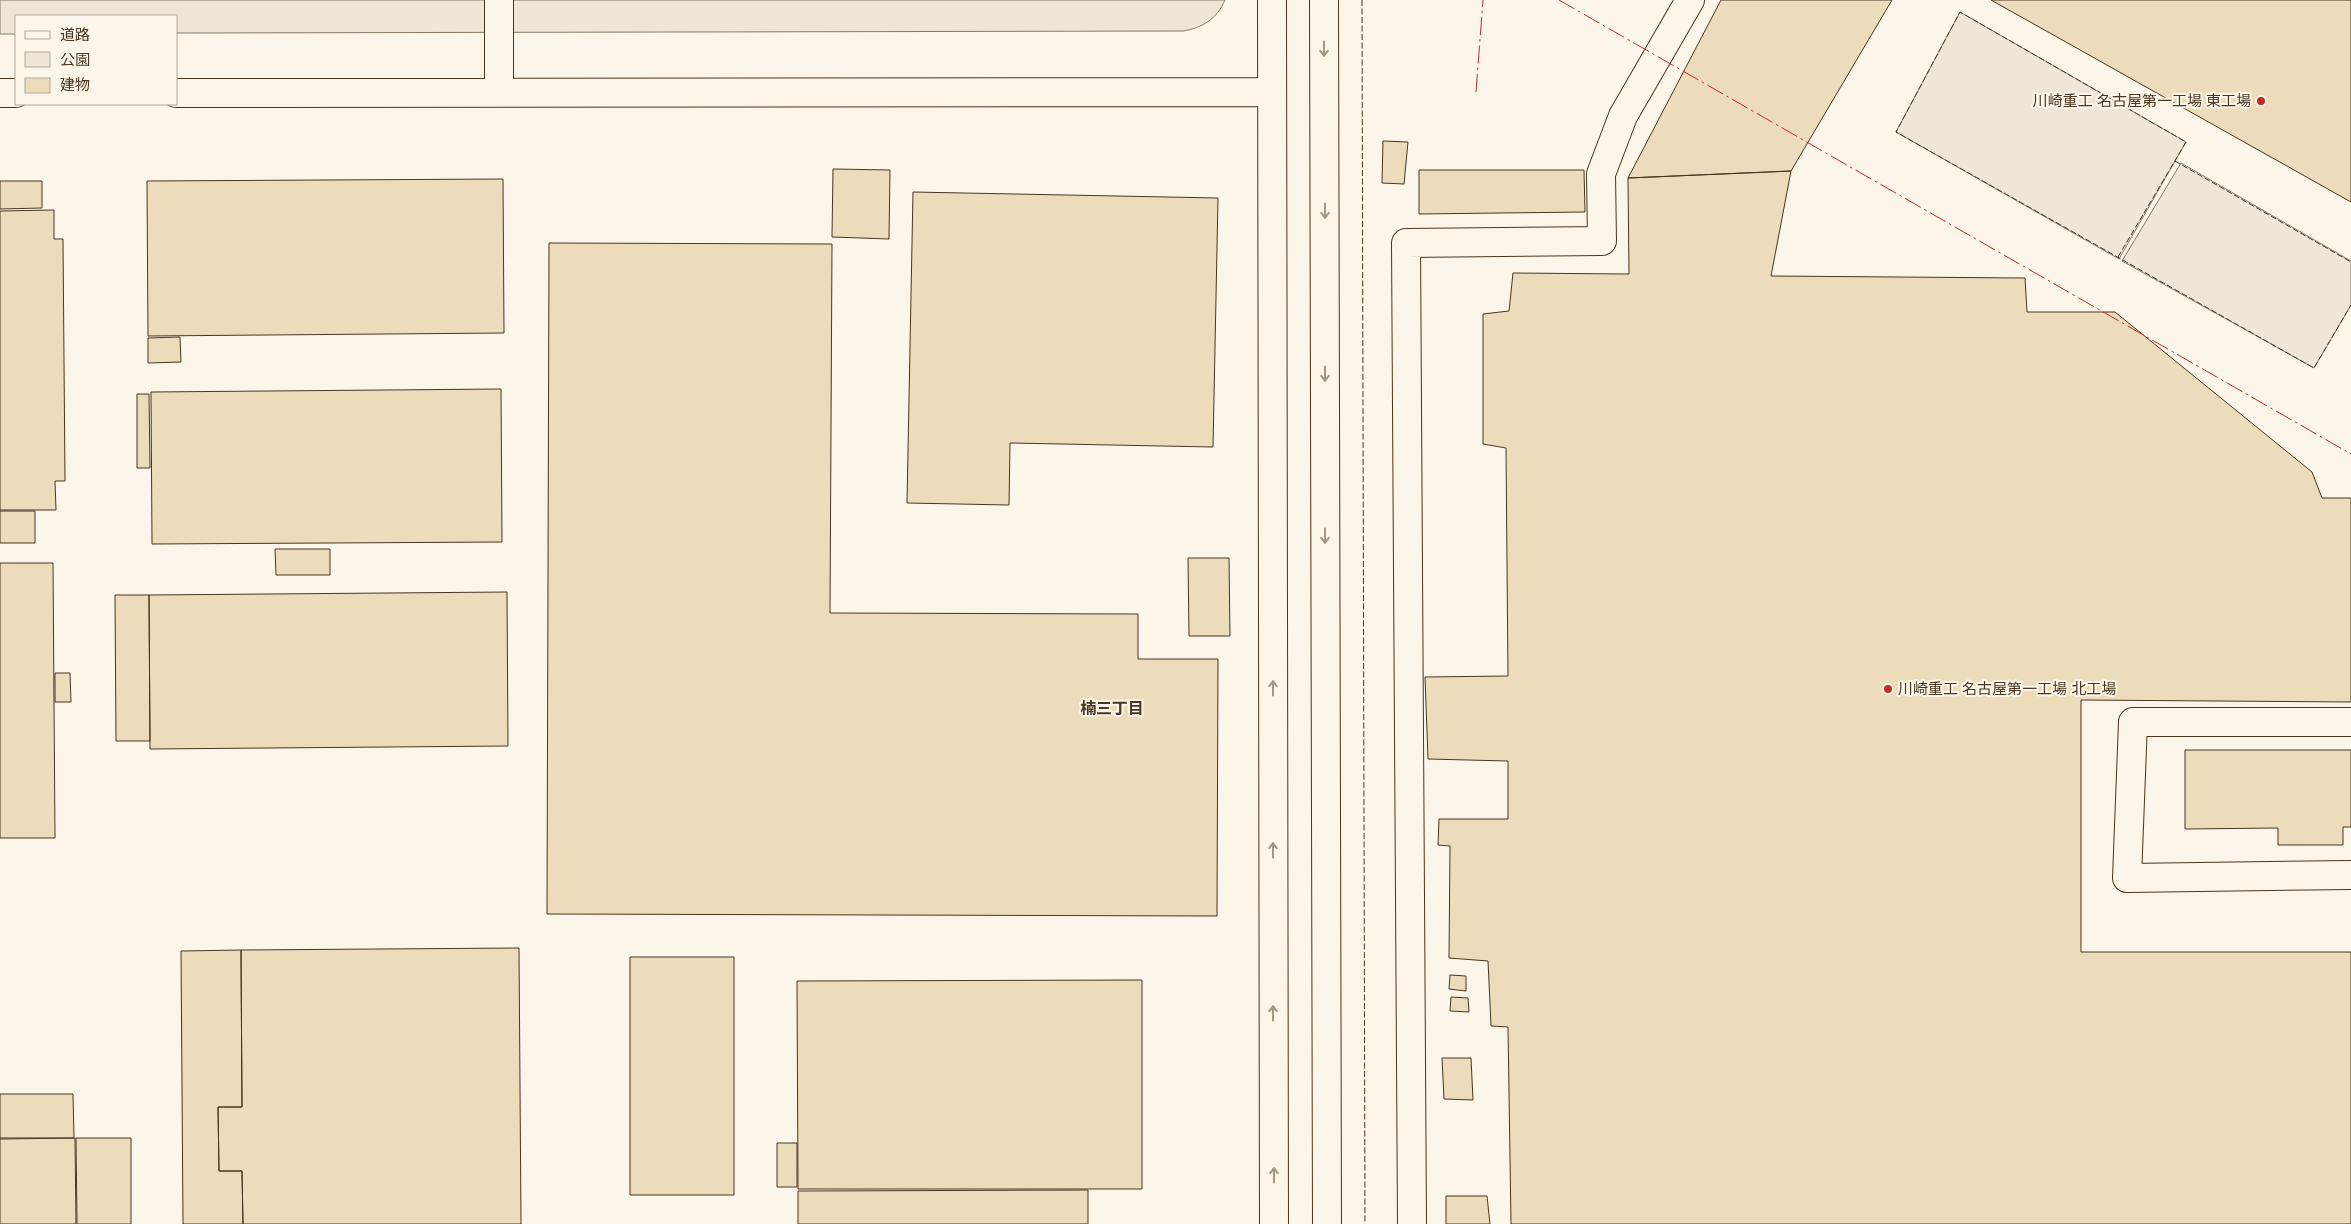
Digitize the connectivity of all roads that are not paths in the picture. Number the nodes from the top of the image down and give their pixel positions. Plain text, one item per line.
1 (499, 0) edge
2 (1272, 0) edge
3 (1324, 0) edge
4 (1690, 0) edge
5 (499, 92) junction
6 (1272, 92) junction
7 (0, 93) edge
8 (15, 93) edge
9 (178, 93) edge
10 (2351, 722) edge
11 (2351, 875) edge
12 (1274, 1224) edge
13 (1327, 1224) edge
14 (1412, 1224) edge

1 - 5 street
2 - 6 street
3 -> 13 street
4 - 14 street
5 - 6 street
5 - 9 street
12 -> 6 street
7 - 8 street
10 - 11 street

